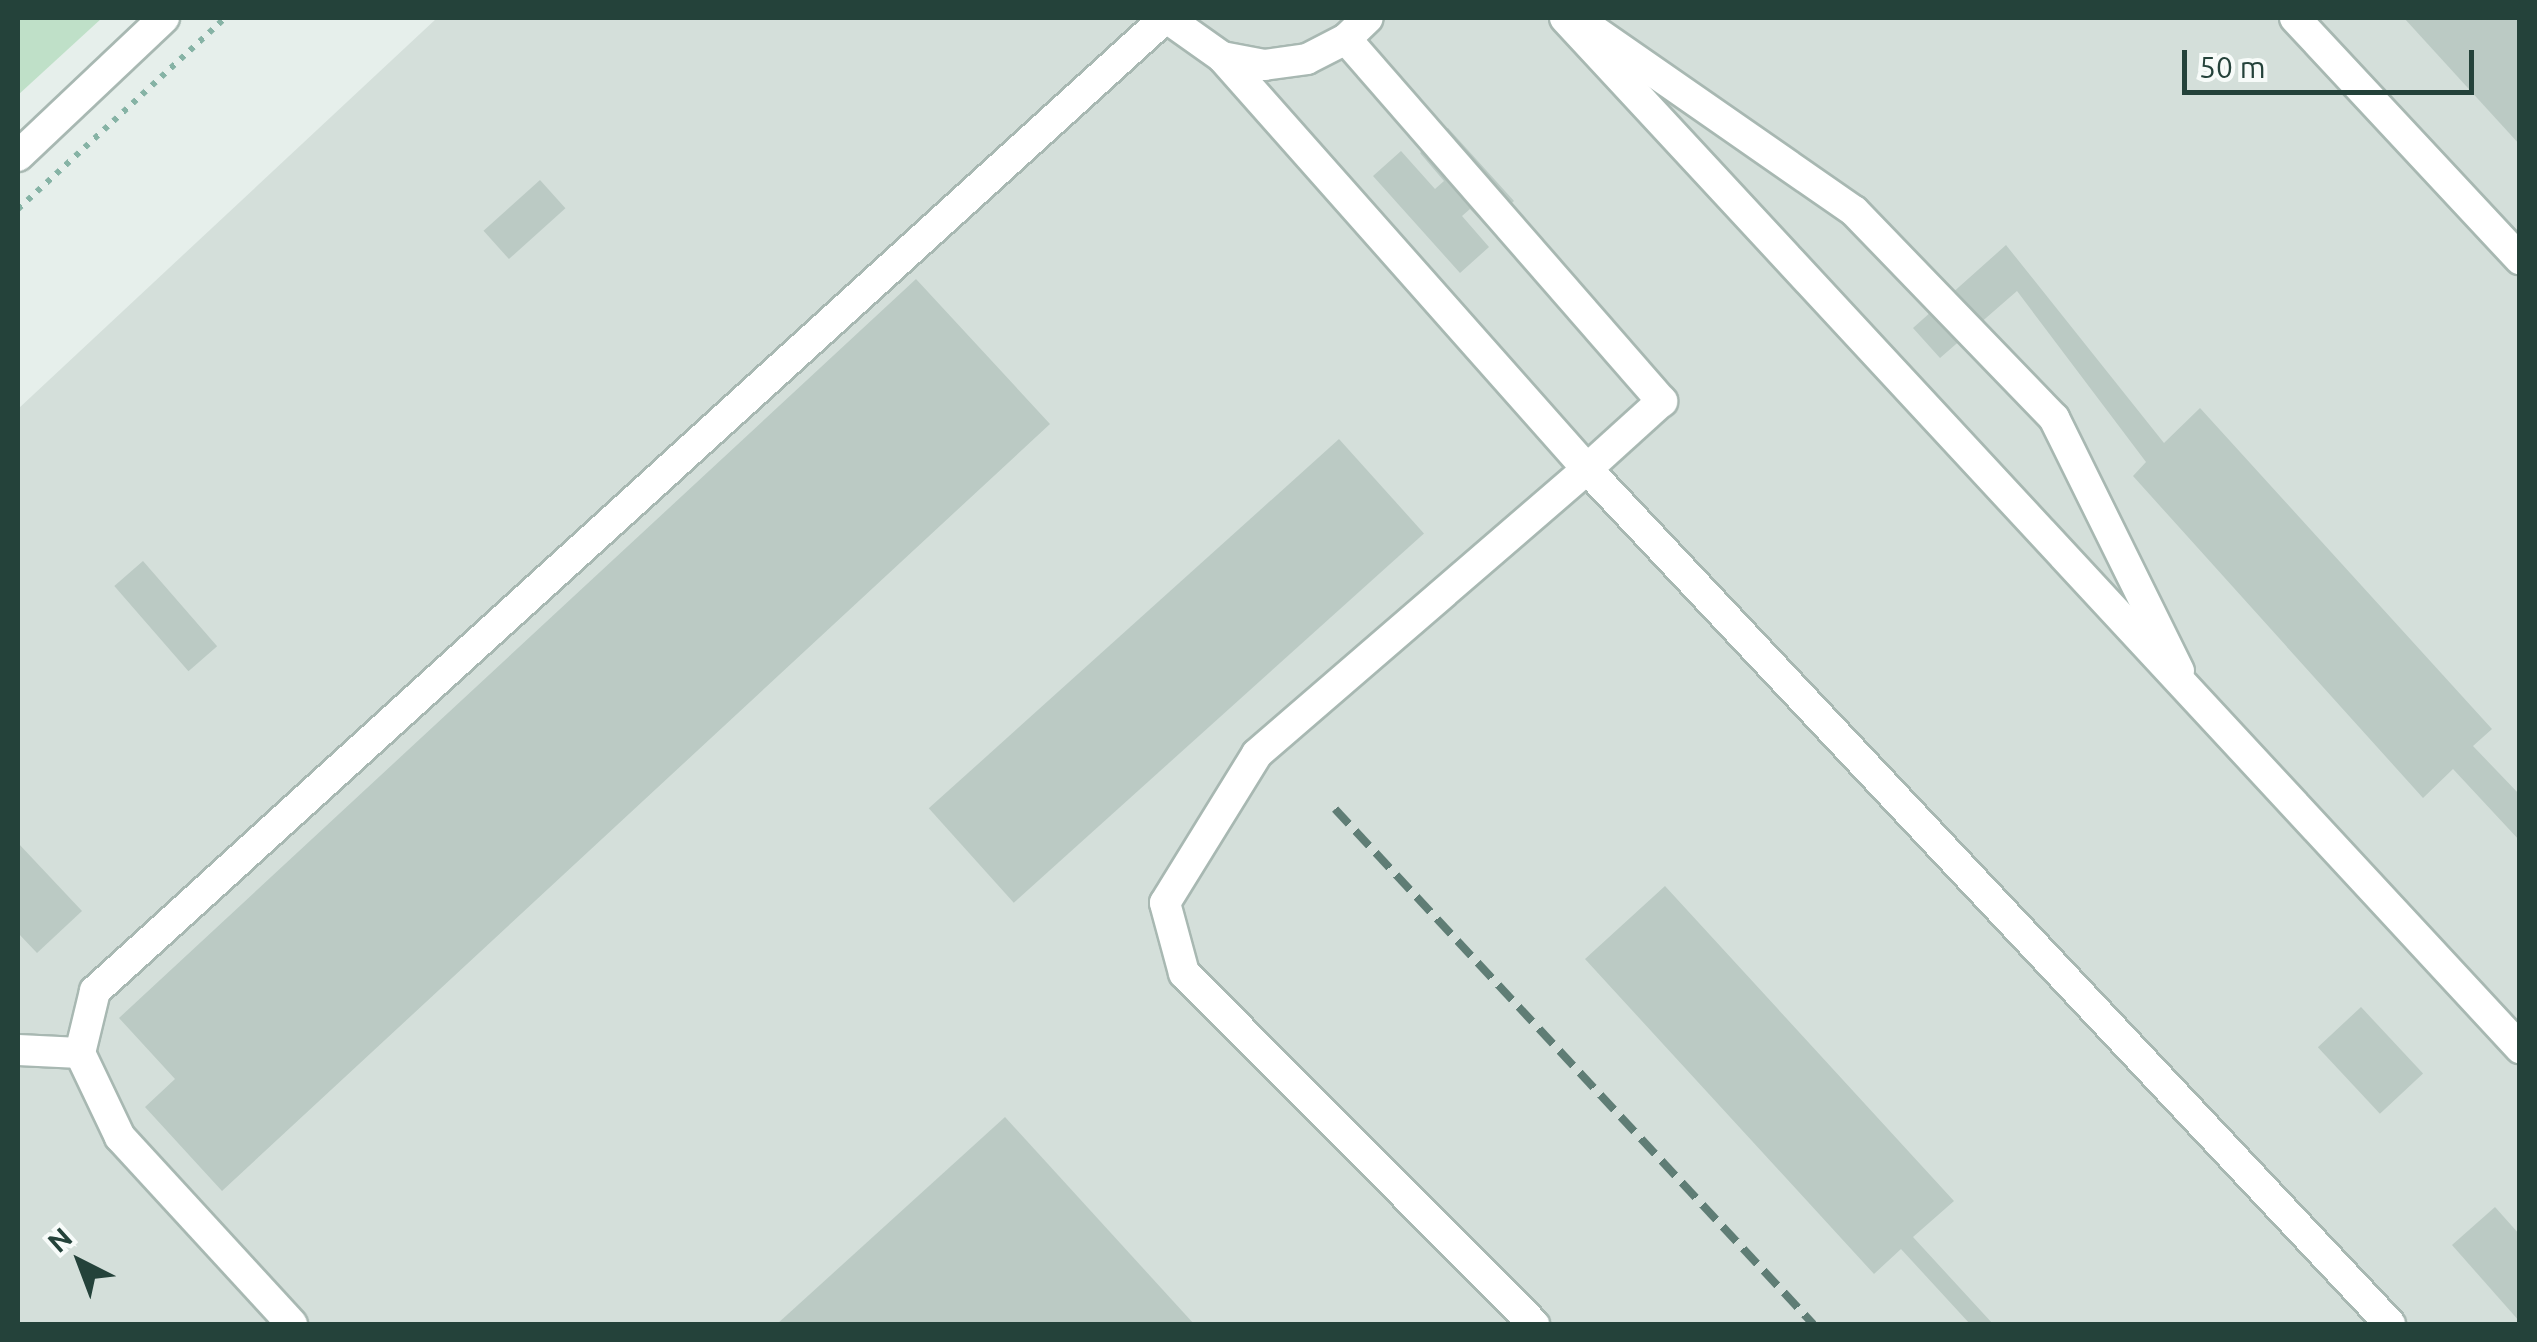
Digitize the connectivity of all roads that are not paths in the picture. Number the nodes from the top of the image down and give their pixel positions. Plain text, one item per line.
1 (164, 18) edge
2 (1166, 18) edge
3 (1368, 18) edge
4 (1565, 18) edge
5 (1576, 18) edge
6 (2296, 18) edge
7 (1346, 40) junction
8 (1222, 57) junction
9 (18, 156) edge
10 (2520, 259) edge
11 (1587, 469) junction
12 (2196, 705) junction
13 (2520, 1048) edge
14 (18, 1050) edge
15 (80, 1053) junction
16 (292, 1324) edge
17 (1534, 1324) edge
18 (2390, 1324) edge

1 - 9 street
2 - 8 street
2 - 15 street
3 - 7 street
4 - 12 street
5 - 12 street
6 - 10 street
7 - 8 street
7 - 11 street
8 - 11 street
11 - 17 street
11 - 18 street
12 - 13 street
14 - 15 street
15 - 16 street

